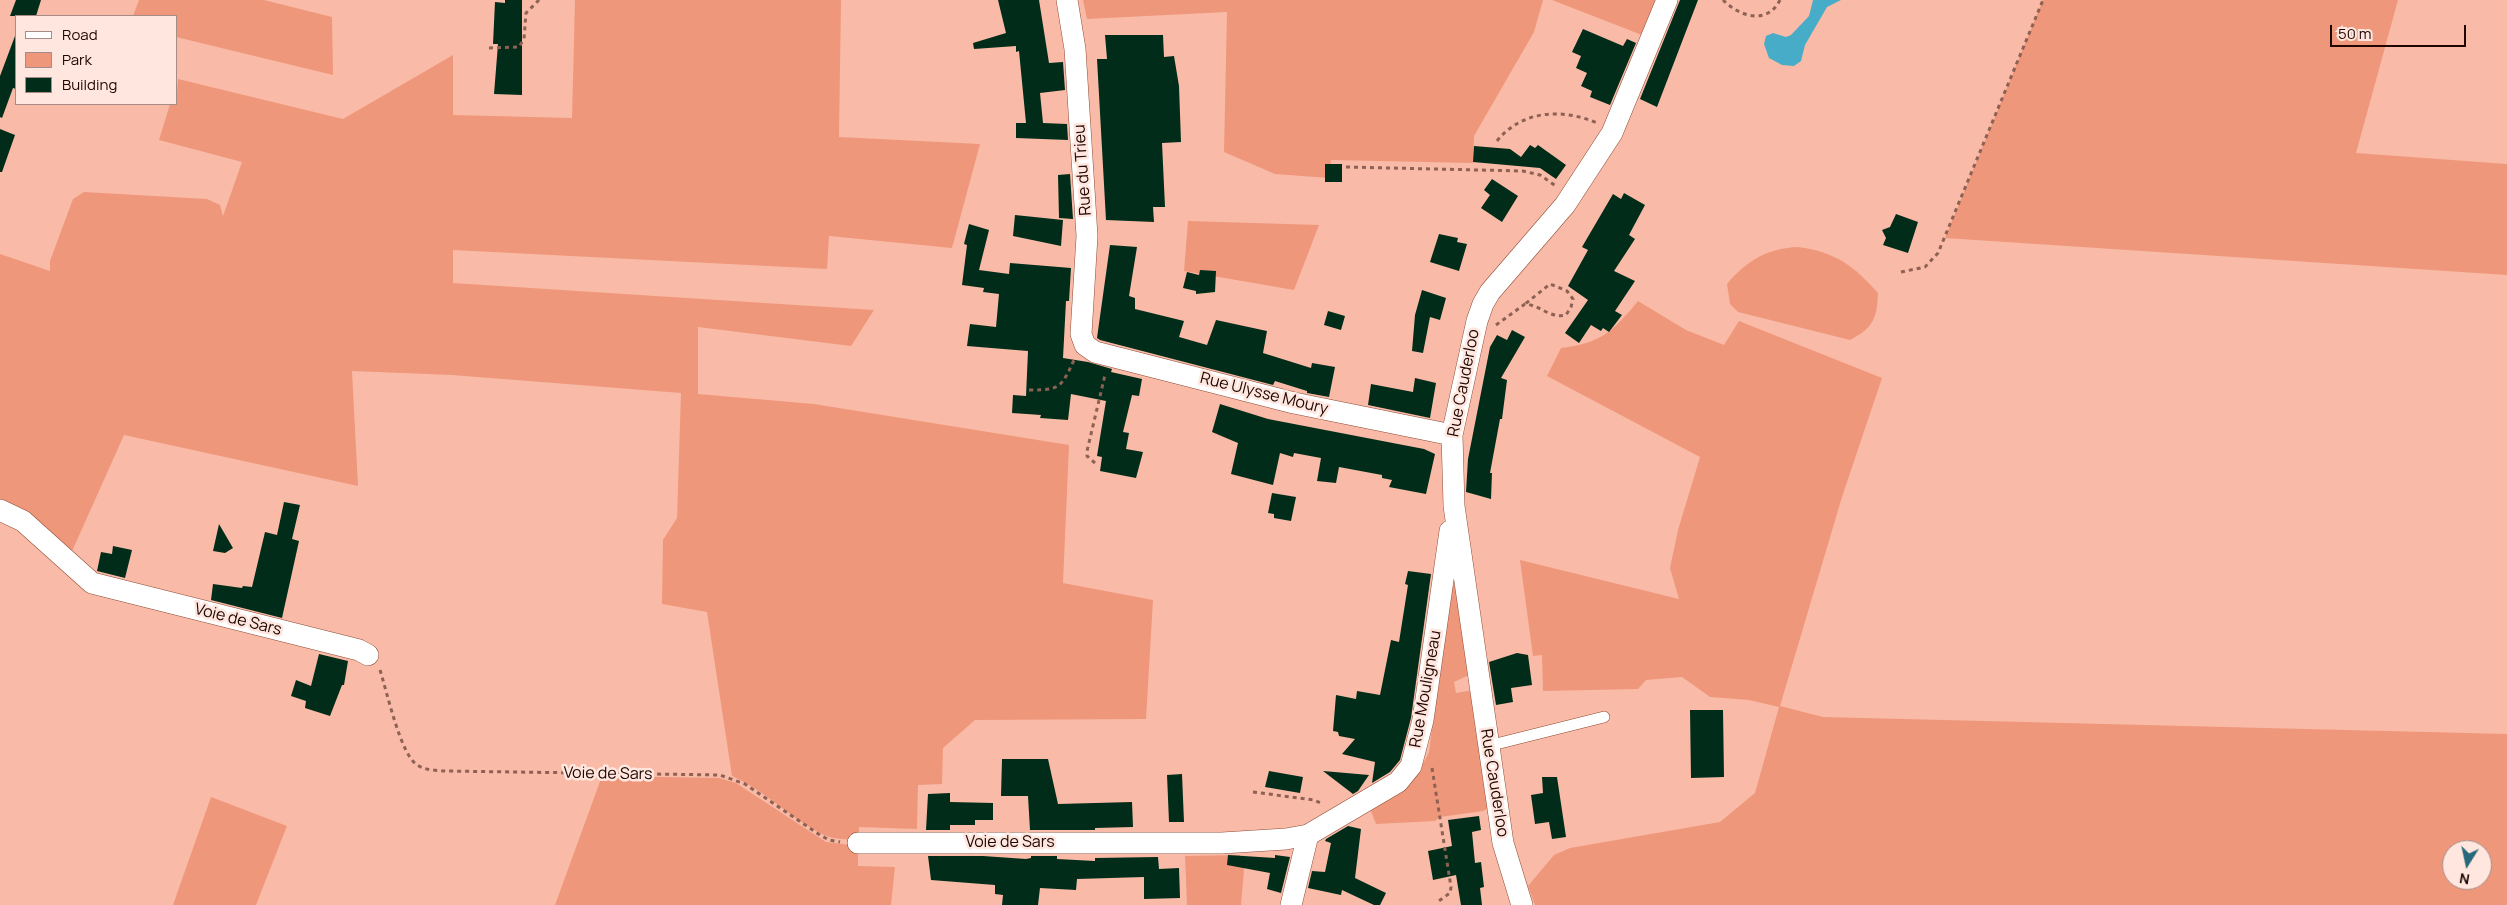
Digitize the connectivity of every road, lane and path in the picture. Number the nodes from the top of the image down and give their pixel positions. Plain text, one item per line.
1 (538, 0) edge
2 (1067, 0) edge
3 (1667, 0) edge
4 (1723, 0) edge
5 (1780, 0) edge
6 (2044, 0) edge
7 (489, 48) dead end
8 (1612, 132) junction
9 (1497, 141) dead end
10 (1346, 167) dead end
11 (1572, 196) junction
12 (1901, 272) dead end
13 (1525, 304) junction
14 (1494, 327) dead end
15 (1083, 342) junction
16 (1109, 356) junction
17 (1029, 390) dead end
18 (1452, 435) junction
19 (1095, 463) dead end
20 (1454, 506) junction
21 (0, 510) edge
22 (368, 655) joint
23 (1604, 717) dead end
24 (1488, 746) junction
25 (1430, 762) dead end
26 (1253, 792) dead end
27 (1340, 816) junction
28 (1308, 835) junction
29 (858, 843) joint
30 (1436, 903) dead end
31 (1291, 905) edge
32 (1522, 905) edge

1 - 7 path
2 - 15 street, Rue du Trieu
3 - 8 street, Rue Cauderloo
4 - 5 path
6 - 12 path
8 - 9 path
8 - 11 street, Rue Cauderloo
10 - 11 path
11 - 18 street, Rue Cauderloo
13 - 13 path
13 - 14 path
15 - 16 street, Rue Ulysse Moury
15 - 17 path
16 - 18 street, Rue Ulysse Moury
16 - 19 path
18 - 20 street, Rue Cauderloo
20 - 24 street, Rue Cauderloo
20 - 27 street, Rue Mouligneau
21 - 22 street, Voie de Sars
22 - 29 path, Voie de Sars
23 - 24 lane
24 - 32 street, Rue Cauderloo
25 - 30 path
26 - 27 path
27 - 28 street, Rue Mouligneau
28 - 29 street, Voie de Sars
28 - 31 street

